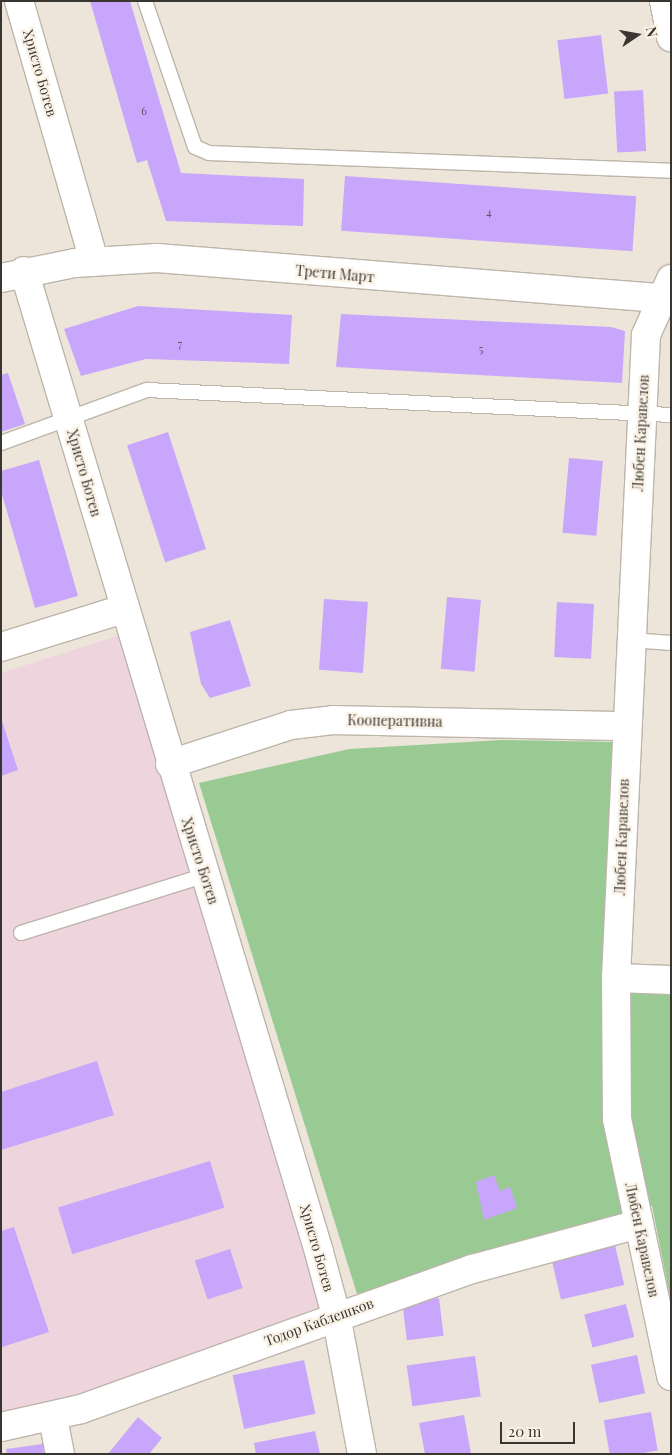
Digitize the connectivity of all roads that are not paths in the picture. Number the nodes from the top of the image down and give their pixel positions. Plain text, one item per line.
1 (19, 1) edge
2 (145, 1) edge
3 (664, 1) edge
4 (671, 37) edge
5 (671, 171) edge
6 (94, 261) junction
7 (12, 275) edge
8 (669, 292) edge
9 (642, 414) junction
10 (671, 416) edge
11 (70, 422) junction
12 (1, 443) edge
13 (123, 609) junction
14 (631, 640) junction
15 (671, 643) edge
16 (1, 647) edge
17 (626, 726) junction
18 (170, 764) junction
19 (206, 875) junction
20 (21, 933) dead end
21 (616, 978) junction
22 (671, 980) edge
23 (639, 1224) junction
24 (336, 1315) junction
25 (671, 1376) edge
26 (53, 1418) junction
27 (1, 1427) edge
28 (60, 1454) edge
29 (362, 1454) edge

1 - 6 street, Христо Ботев
2 - 5 lane
3 - 4 street
6 - 7 street, Трети Март
6 - 8 street, Трети Март
7 - 11 street, Христо Ботев
8 - 9 street, Любен Каравелов
9 - 10 lane
9 - 11 lane
9 - 14 street, Любен Каравелов
11 - 12 lane
11 - 13 street, Христо Ботев
13 - 16 street
13 - 18 street, Христо Ботев
14 - 15 lane
14 - 17 street, Любен Каравелов
17 - 18 street, Кооперативна
17 - 21 street, Любен Каравелов
18 - 19 street, Христо Ботев
19 - 20 lane
19 - 24 street, Христо Ботев
21 - 22 street
21 - 23 street, Любен Каравелов
23 - 24 street, Тодор Каблешков
23 - 25 street, Любен Каравелов
24 - 26 street, Тодор Каблешков
24 - 29 street, Христо Ботев
26 - 27 street, Тодор Каблешков
26 - 28 street

